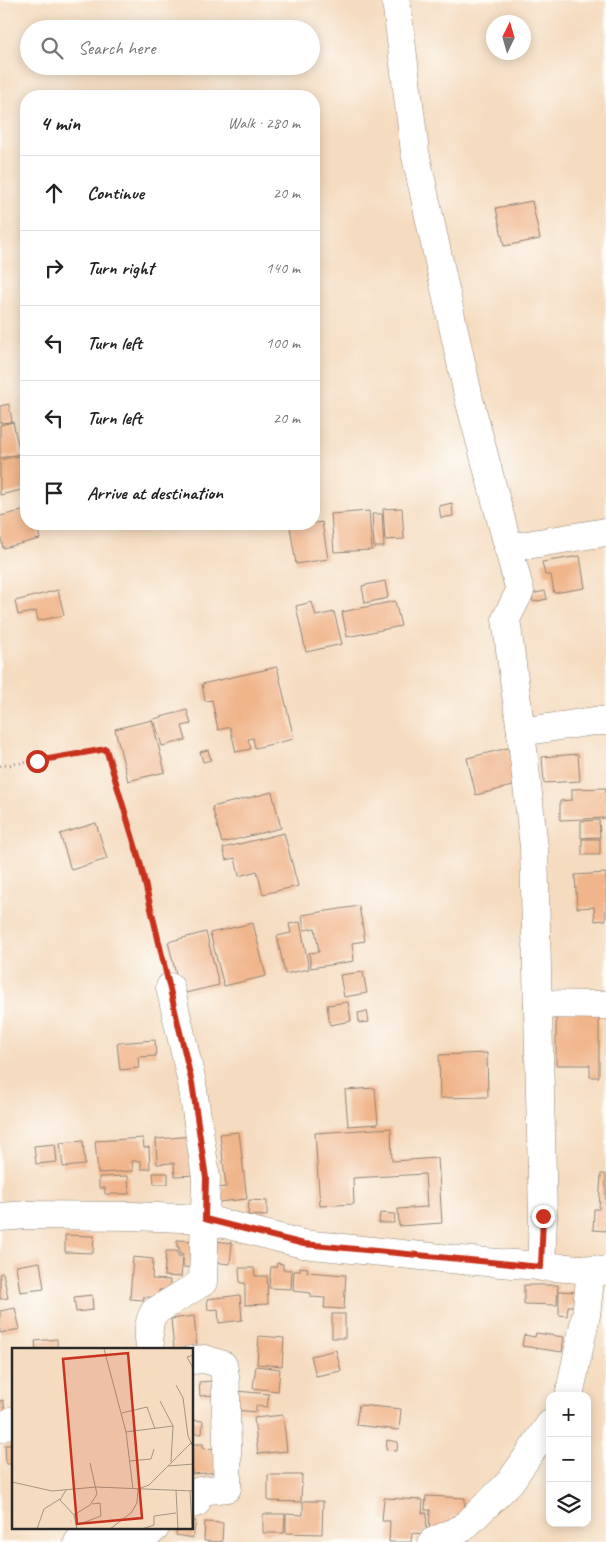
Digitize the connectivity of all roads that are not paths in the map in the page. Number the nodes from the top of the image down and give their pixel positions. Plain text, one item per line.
1 (396, 0) edge
2 (606, 532) edge
3 (508, 548) junction
4 (606, 721) edge
5 (521, 732) junction
6 (170, 987) road end
7 (538, 1004) junction
8 (606, 1005) edge
9 (0, 1217) edge
10 (205, 1219) junction
11 (541, 1267) junction
12 (601, 1269) edge
13 (150, 1348) edge
14 (194, 1360) edge
15 (570, 1392) edge
16 (12, 1421) edge
17 (0, 1428) edge
18 (546, 1430) edge
19 (194, 1504) edge
20 (150, 1535) edge
21 (78, 1542) edge
22 (432, 1542) edge

1 - 3 street
2 - 3 street
3 - 5 street
4 - 5 street
5 - 7 street
6 - 10 street
7 - 8 street
7 - 11 street
9 - 10 street
10 - 11 street
10 - 13 street
11 - 12 street
12 - 15 street
14 - 19 street
16 - 17 street
18 - 22 street
20 - 21 street

